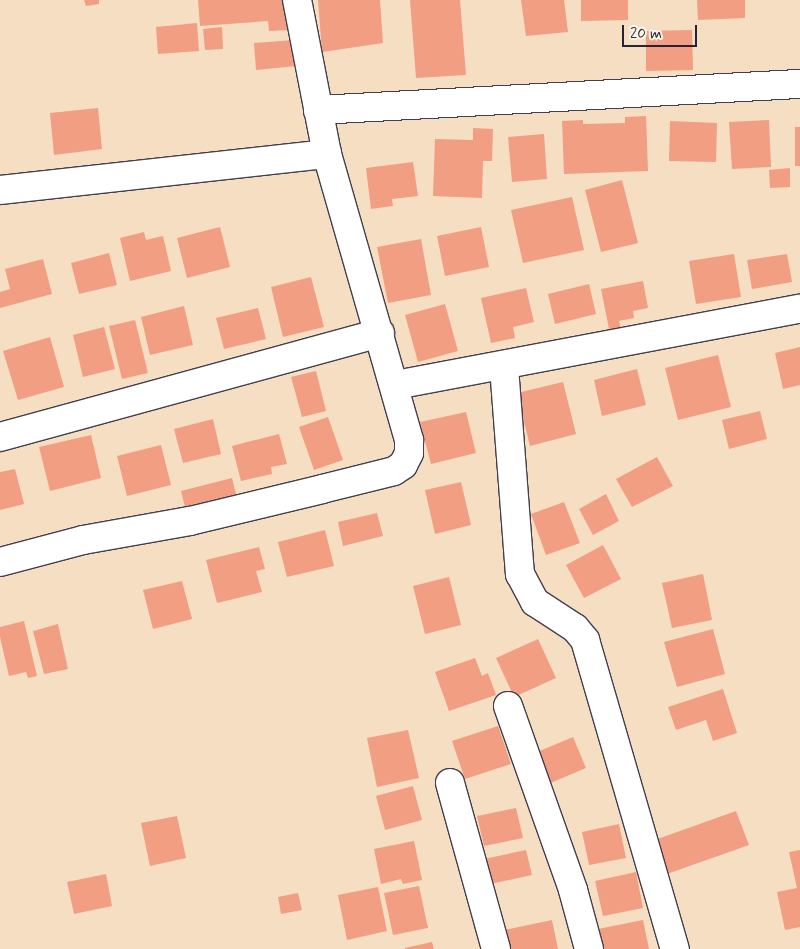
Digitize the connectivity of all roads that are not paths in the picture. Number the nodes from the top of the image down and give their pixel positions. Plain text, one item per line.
1 (297, 0) edge
2 (800, 84) edge
3 (318, 110) junction
4 (327, 154) junction
5 (0, 190) edge
6 (800, 309) edge
7 (380, 333) junction
8 (504, 367) junction
9 (396, 385) junction
10 (0, 437) edge
11 (0, 562) edge
12 (508, 706) dead end
13 (450, 783) dead end
14 (496, 949) edge
15 (589, 949) edge
16 (675, 949) edge

1 - 3 street
2 - 3 street
3 - 4 street
4 - 5 street
4 - 7 street
6 - 8 street
7 - 9 street
7 - 10 street
8 - 9 street
8 - 16 street
9 - 11 street
12 - 15 street
13 - 14 street

